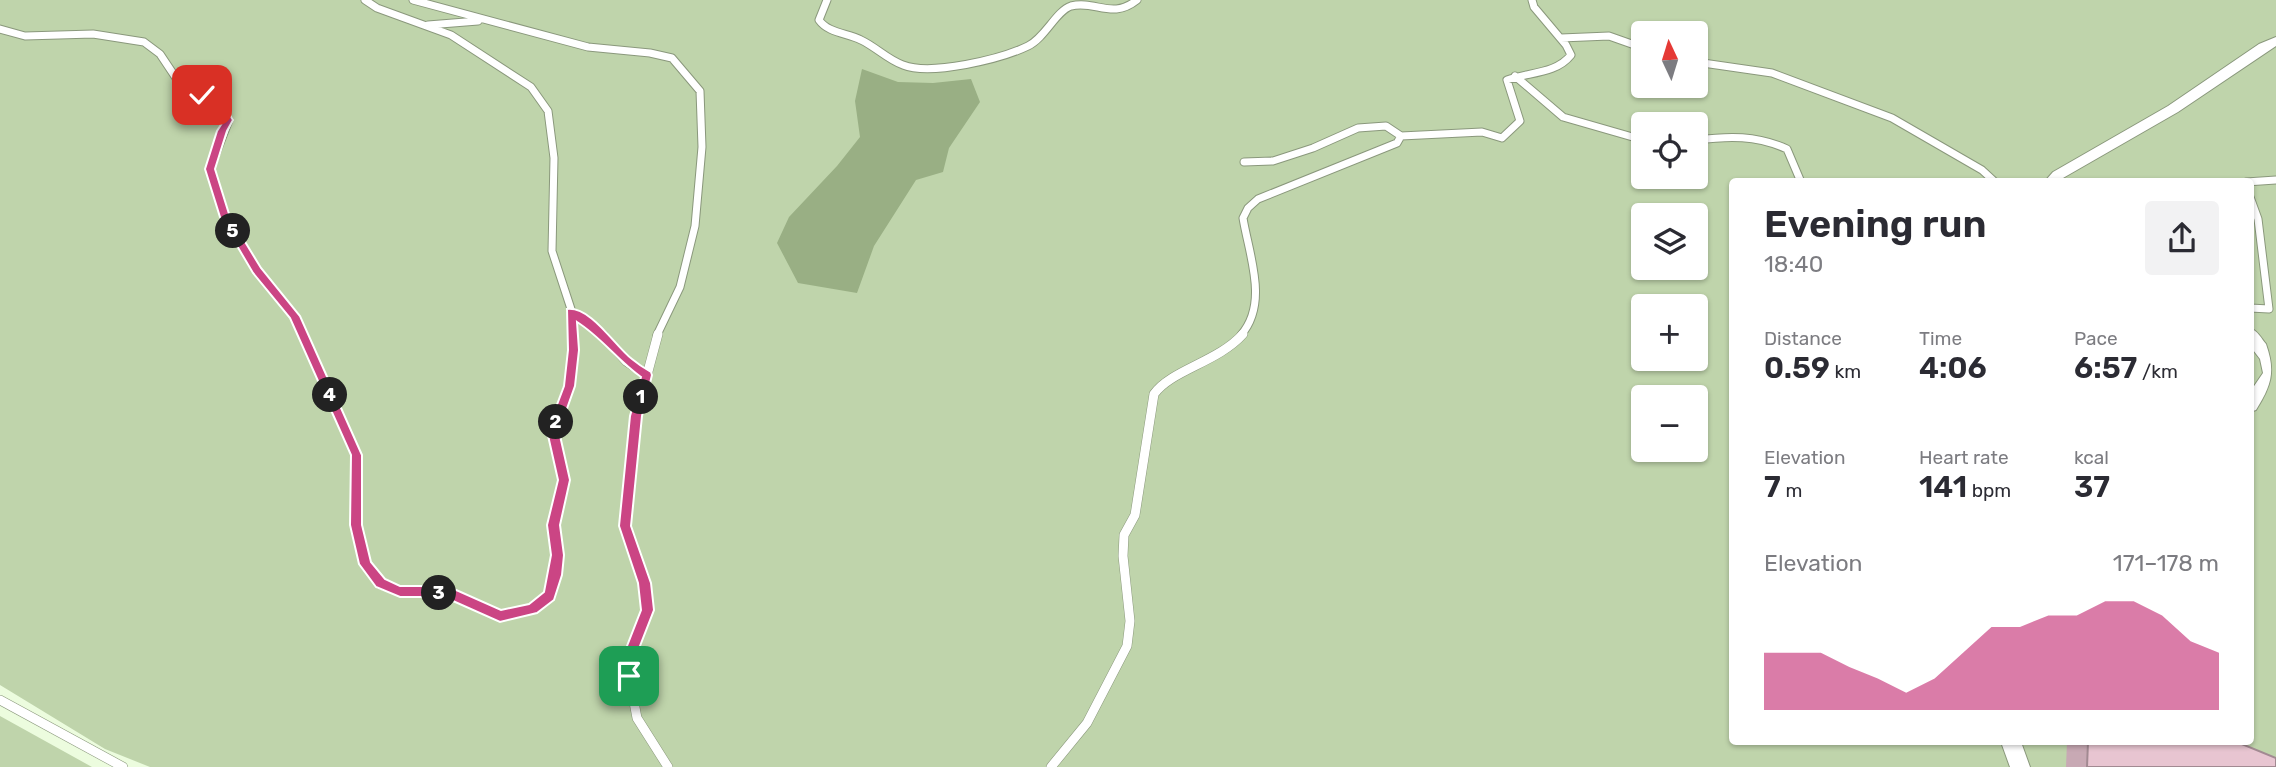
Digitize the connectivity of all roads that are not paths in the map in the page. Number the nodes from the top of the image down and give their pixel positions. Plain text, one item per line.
1 (365, 0) edge
2 (413, 0) edge
3 (827, 0) edge
4 (1137, 0) edge
5 (1532, 0) edge
6 (482, 20) junction
7 (425, 25) junction
8 (0, 29) edge
9 (1561, 38) junction
10 (2276, 41) edge
11 (1631, 44) edge
12 (1708, 64) edge
13 (1515, 76) junction
14 (1401, 136) junction
15 (1631, 137) edge
16 (1708, 138) edge
17 (1244, 162) dead end
18 (1799, 178) edge
19 (1991, 178) edge
20 (2055, 178) edge
21 (2276, 180) edge
22 (2254, 181) edge
23 (2254, 208) edge
24 (2254, 308) edge
25 (571, 312) junction
26 (2254, 339) edge
27 (647, 375) junction
28 (2254, 400) edge
29 (0, 701) edge
30 (2012, 745) edge
31 (123, 767) edge
32 (668, 767) edge
33 (1051, 767) edge
34 (2020, 767) edge

1 - 7 lane
2 - 6 lane
3 - 4 lane
5 - 9 lane
6 - 7 lane
6 - 27 lane
7 - 25 lane
8 - 25 lane
9 - 11 lane
9 - 13 lane
10 - 20 street
12 - 19 lane
13 - 14 lane
13 - 15 lane
14 - 17 lane
14 - 33 lane
16 - 18 lane
21 - 22 lane
23 - 24 lane
25 - 27 lane
26 - 28 street
27 - 32 lane
29 - 31 lane
30 - 34 street

